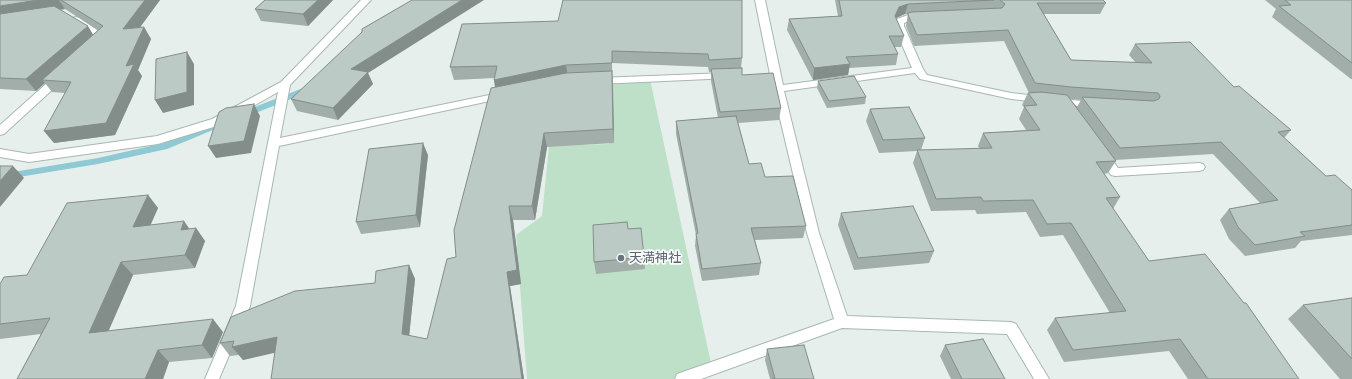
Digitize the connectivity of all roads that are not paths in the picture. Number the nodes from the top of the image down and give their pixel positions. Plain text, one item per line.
1 (366, 0) edge
2 (760, 0) edge
3 (64, 13) edge
4 (932, 17) edge
5 (92, 48) edge
6 (69, 69) edge
7 (918, 70) junction
8 (736, 76) edge
9 (588, 82) edge
10 (285, 84) junction
11 (778, 89) junction
12 (514, 94) edge
13 (1065, 103) junction
14 (1102, 105) edge
15 (1074, 115) edge
16 (0, 131) edge
17 (274, 142) junction
18 (1097, 146) edge
19 (0, 153) edge
20 (1200, 168) dead end
21 (842, 322) junction
22 (212, 379) edge
23 (682, 379) edge
24 (1042, 379) edge

1 - 10 street
2 - 11 street
3 - 5 street
4 - 7 street
6 - 16 street
7 - 11 street
7 - 13 street
8 - 9 street
10 - 17 street
10 - 19 street
11 - 21 street
12 - 17 street
13 - 14 street
13 - 15 street
17 - 22 street
18 - 20 street
21 - 23 street
21 - 24 street

